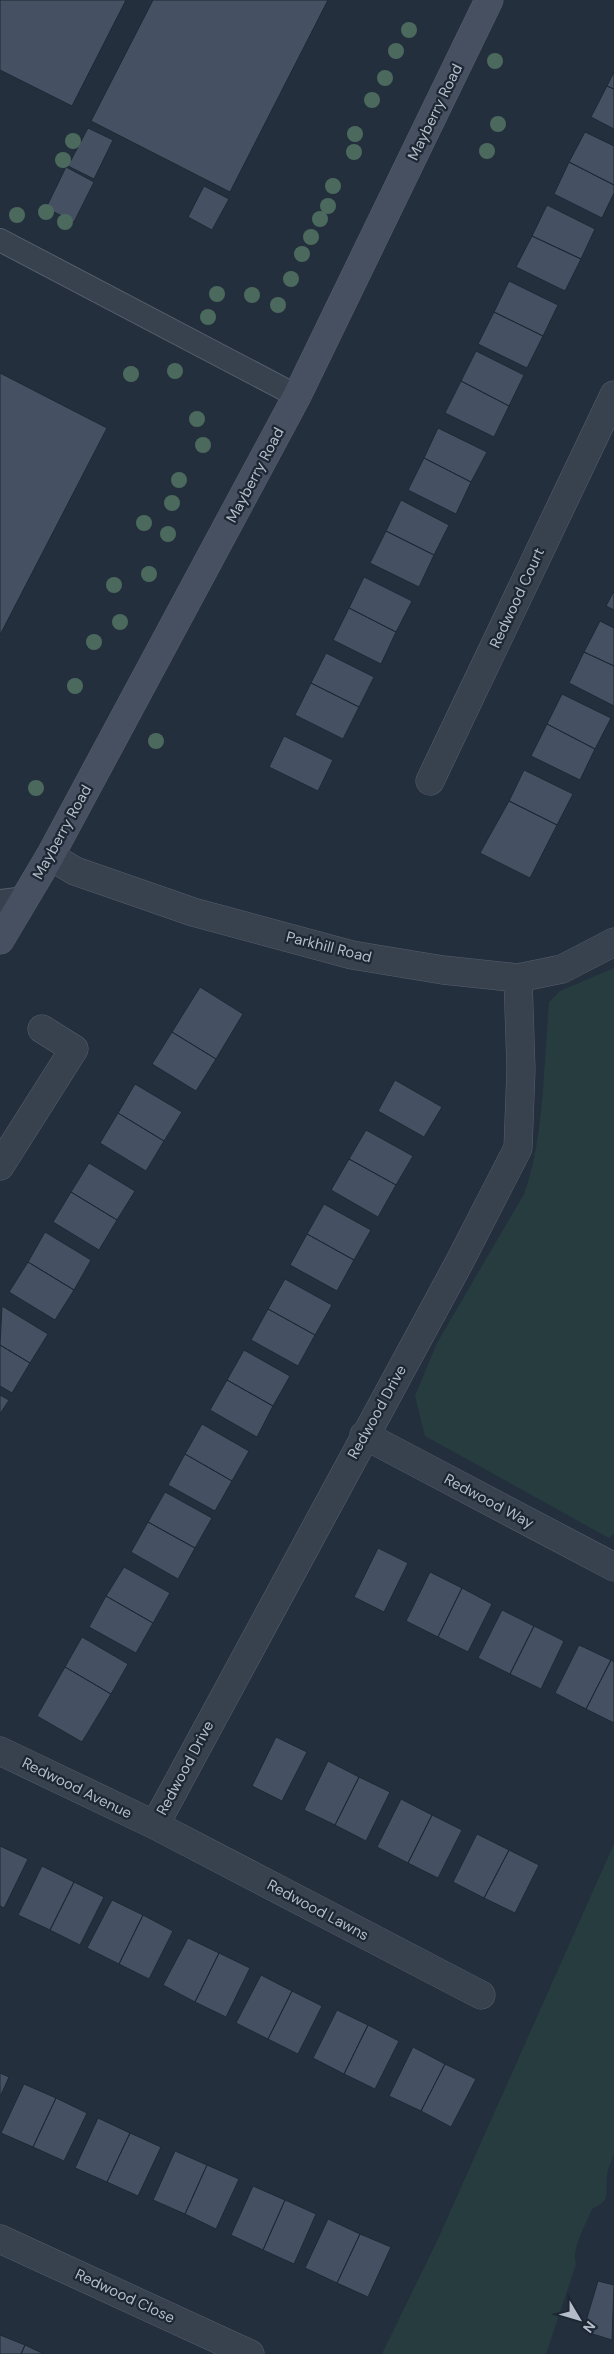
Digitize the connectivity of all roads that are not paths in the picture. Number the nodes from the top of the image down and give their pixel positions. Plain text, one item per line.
1 (489, 0) edge
2 (0, 240) edge
3 (297, 396) junction
4 (611, 411) edge
5 (430, 781) dead end
6 (50, 856) junction
7 (12, 900) edge
8 (0, 940) edge
9 (614, 942) edge
10 (518, 978) junction
11 (42, 1029) dead end
12 (0, 1166) edge
13 (364, 1435) junction
14 (614, 1567) edge
15 (0, 1751) edge
16 (155, 1825) junction
17 (481, 1996) dead end
18 (0, 2239) edge
19 (250, 2354) edge

1 - 3 street, Mayberry Road
2 - 3 lane
3 - 6 street, Mayberry Road
4 - 5 street, Redwood Court
6 - 7 street, Mayberry Road
6 - 10 street, Parkhill Road
7 - 8 street, Mayberry Road
9 - 10 street, Parkhill Road
10 - 13 street, Redwood Drive
11 - 12 street
13 - 14 street, Redwood Way
13 - 16 street, Redwood Drive
15 - 16 street, Redwood Avenue
16 - 17 street, Redwood Lawns
18 - 19 street, Redwood Close

